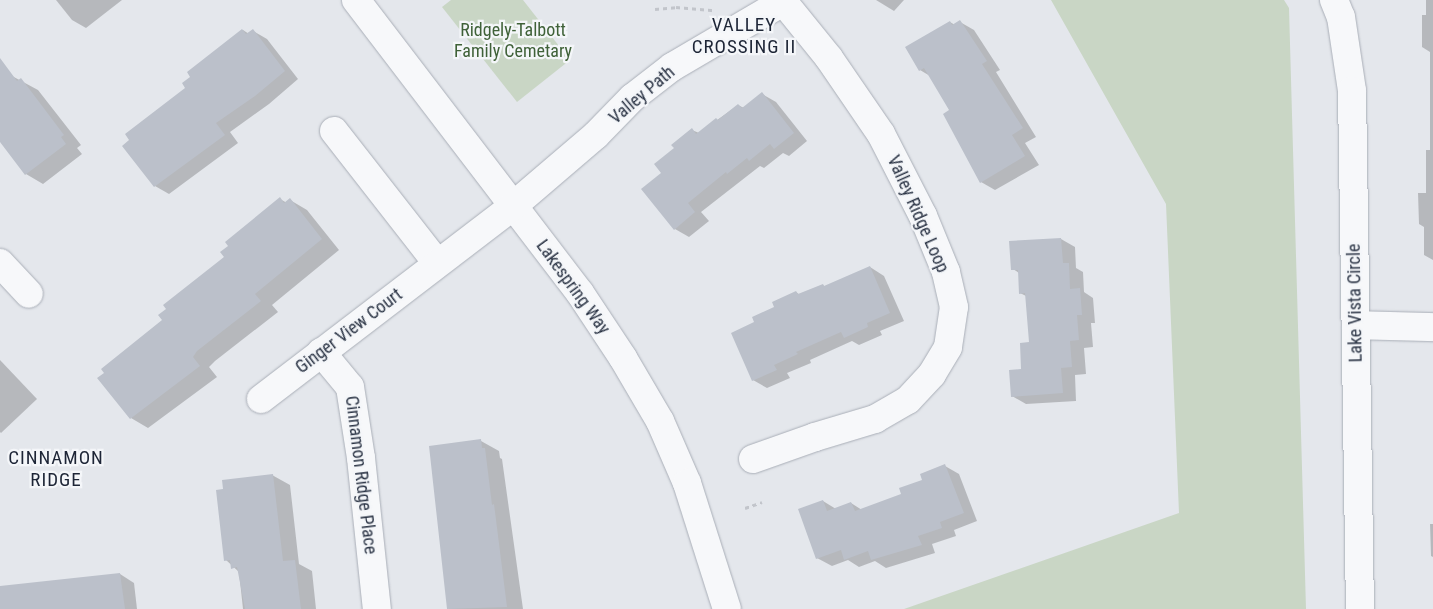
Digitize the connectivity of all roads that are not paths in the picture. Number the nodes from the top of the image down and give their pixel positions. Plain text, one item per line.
1 (356, 0) edge
2 (1334, 0) edge
3 (783, 1) edge
4 (334, 131) dead end
5 (514, 206) junction
6 (0, 263) edge
7 (437, 263) junction
8 (29, 294) dead end
9 (1356, 325) junction
10 (1433, 327) edge
11 (321, 352) junction
12 (261, 399) dead end
13 (753, 459) dead end
14 (377, 609) edge
15 (727, 609) edge
16 (1360, 609) edge

1 - 5 street, Lakespring Way
2 - 9 street, Lake Vista Circle
3 - 5 street, Valley Path
3 - 13 street, Valley Ridge Loop
4 - 7 street
5 - 7 street, Ginger View Court
5 - 15 street, Lakespring Way
6 - 8 street
7 - 11 street, Ginger View Court
9 - 10 street
9 - 16 street, Lake Vista Circle
11 - 12 street, Ginger View Court
11 - 14 street, Cinnamon Ridge Place

